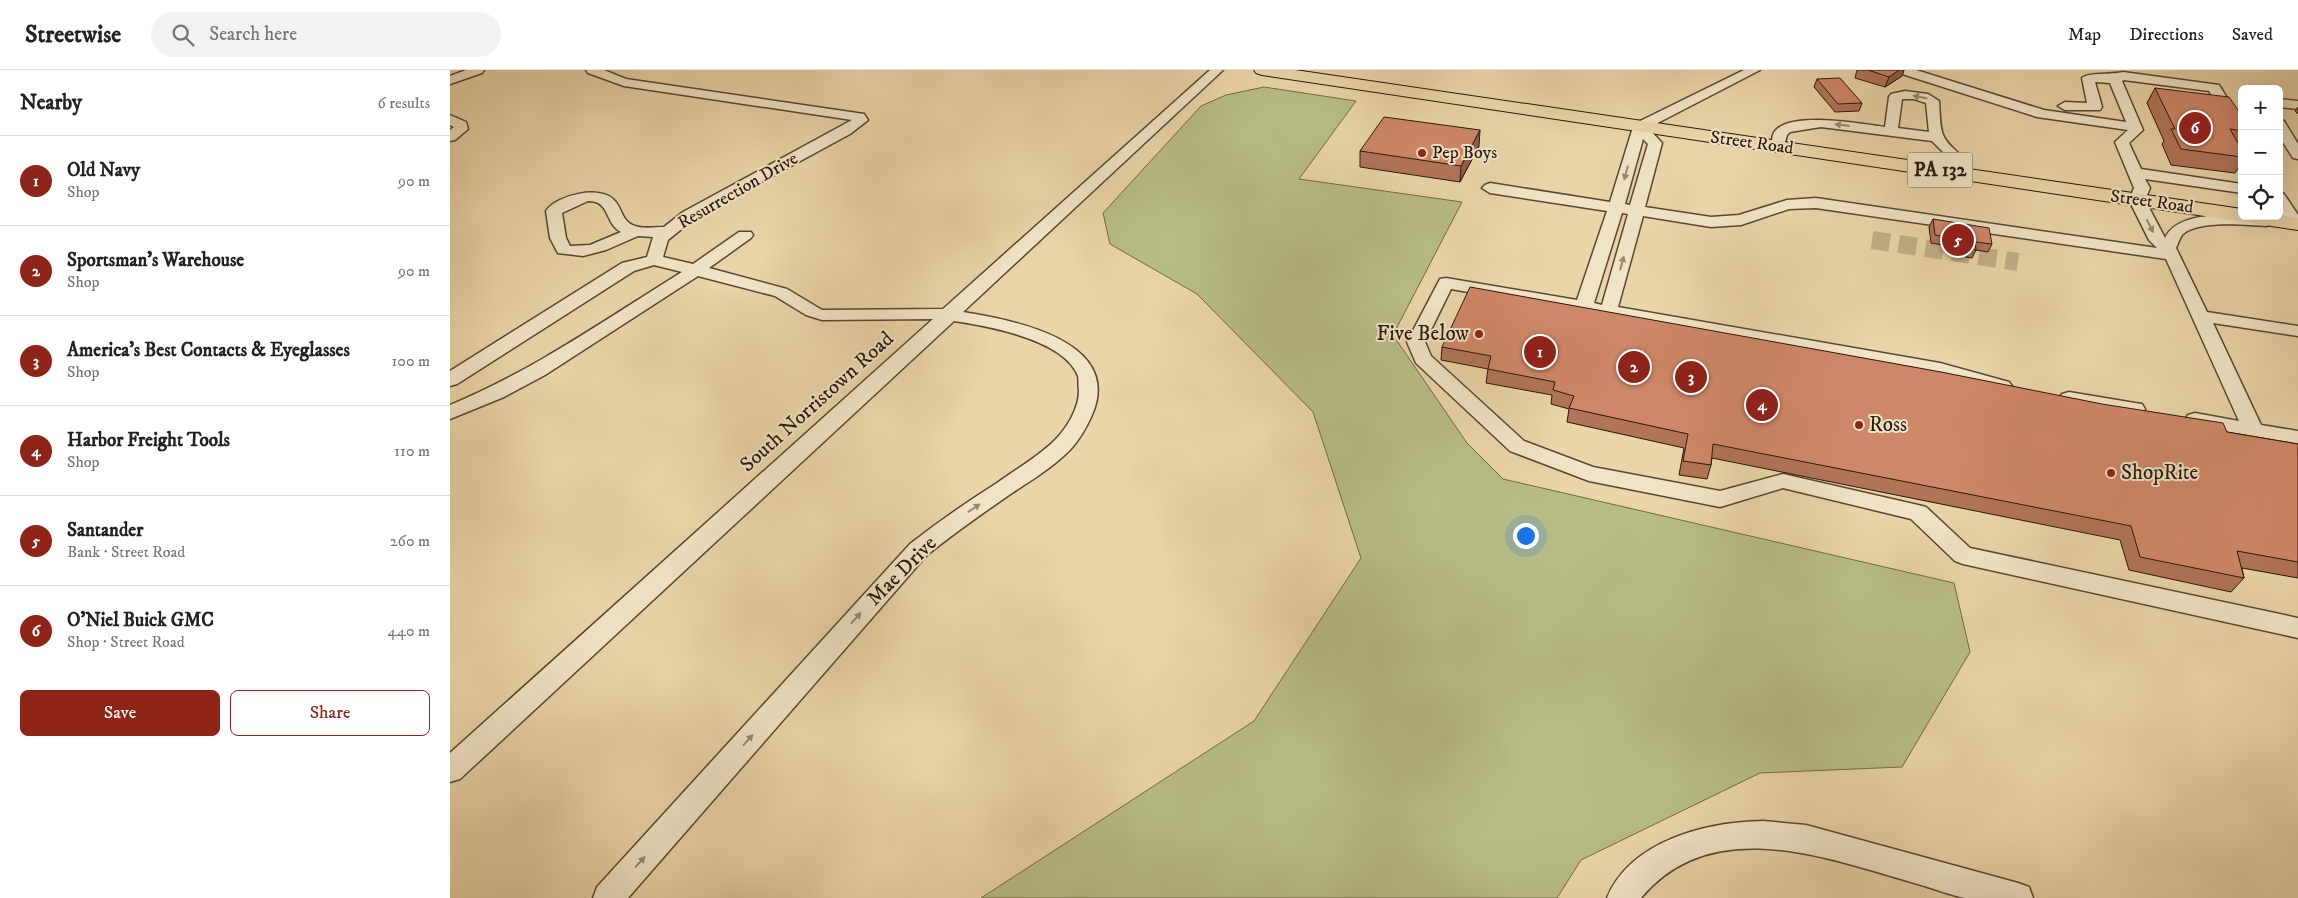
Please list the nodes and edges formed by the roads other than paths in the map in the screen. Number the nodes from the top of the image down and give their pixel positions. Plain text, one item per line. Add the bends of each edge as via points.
1 (478, 70) edge
2 (592, 70) edge
3 (1217, 70) edge
4 (1262, 70) edge
5 (1754, 70) edge
6 (1903, 70) edge
7 (450, 80) edge
8 (2118, 84) junction
9 (2139, 92) dead end
10 (2204, 100) edge
11 (2223, 102) junction
12 (2283, 103) edge
13 (2298, 105) edge
14 (2023, 109) junction
15 (450, 119) edge
16 (1639, 126) junction
17 (2135, 127) junction
18 (2240, 130) edge
19 (2283, 130) edge
20 (1891, 131) junction
21 (450, 137) edge
22 (1936, 137) junction
23 (1778, 146) junction
24 (2298, 155) edge
25 (1958, 173) junction
26 (2136, 173) junction
27 (1490, 188) dead end
28 (2238, 188) edge
29 (2283, 195) edge
30 (2298, 197) edge
31 (2137, 200) junction
32 (2283, 202) edge
33 (1616, 207) junction
34 (1637, 211) junction
35 (2238, 214) edge
36 (2274, 220) edge
37 (2294, 223) edge
38 (635, 231) junction
39 (668, 232) junction
40 (745, 235) dead end
41 (2170, 251) junction
42 (654, 260) junction
43 (696, 270) junction
44 (1584, 306) junction
45 (1610, 310) junction
46 (949, 315) junction
47 (2200, 316) junction
48 (2298, 331) edge
49 (450, 380) edge
50 (2016, 388) edge
51 (2050, 394) edge
52 (2152, 412) edge
53 (450, 413) edge
54 (2179, 417) edge
55 (2254, 430) junction
56 (2298, 438) edge
57 (2298, 628) edge
58 (450, 770) edge
59 (608, 898) edge
60 (1622, 898) edge
61 (2018, 898) edge

1 - 7 street
2 - 39 street, Resurrection Drive via 624,82 859,117 861,120 690,215
3 - 46 street, South Norristown Road
4 - 16 main road, Street Road / PA 132
5 - 16 street
6 - 14 street
8 - 9 street
8 - 11 street via 2123,76 2204,85 2214,88
8 - 14 street via 2088,78 2095,106
8 - 17 street
10 - 11 street
11 - 18 street
12 - 13 street
14 - 17 street
15 - 21 street via 462,129
16 - 23 main road, Street Road / PA 132
16 -> 33 street
16 - 34 street via 1655,143
17 - 26 street via 2136,130 2122,142
19 - 24 street
20 - 22 street
22 -> 20 street via 1932,101 1904,94 1896,97
20 -> 23 street via 1832,123 1807,124 1786,129 1780,134
22 - 25 street via 1952,153
23 - 25 main road, Street Road / PA 132
25 - 31 main road, Street Road / PA 132
26 - 28 street
26 - 31 street via 2142,188
27 - 33 street
29 - 30 street
31 - 35 main road, Street Road / PA 132
31 -> 41 street via 2158,240
32 - 37 street
33 - 34 street
33 - 44 street
34 - 41 street via 1724,221 1751,218 1787,205 1816,203
45 -> 34 street
36 - 37 main road
37 - 41 street via 2198,223 2178,230
38 - 38 street via 622,226 608,202 600,198 568,201 554,211 558,238 564,250 594,249
38 - 39 street
39 - 42 street, Resurrection Drive via 660,238
40 - 43 street
41 - 47 street
42 - 43 street
42 - 49 street via 628,268
43 - 46 street via 785,294 819,314
43 - 53 street via 538,371
44 - 45 street
44 - 57 street via 1446,284 1416,342 1423,358 1517,446 1589,474 1720,499 1783,481 1918,513 1963,555
45 - 50 street via 1940,369
46 - 58 street, South Norristown Road
59 -> 46 street, Mae Drive via 918,550 1047,459 1076,428 1086,409 1089,391 1080,363 1068,350 1038,335
47 - 48 street
47 - 55 street
51 - 52 street
54 - 55 street
55 - 56 street
60 - 61 street via 1643,874 1686,847 1710,839 1749,833 1806,839

